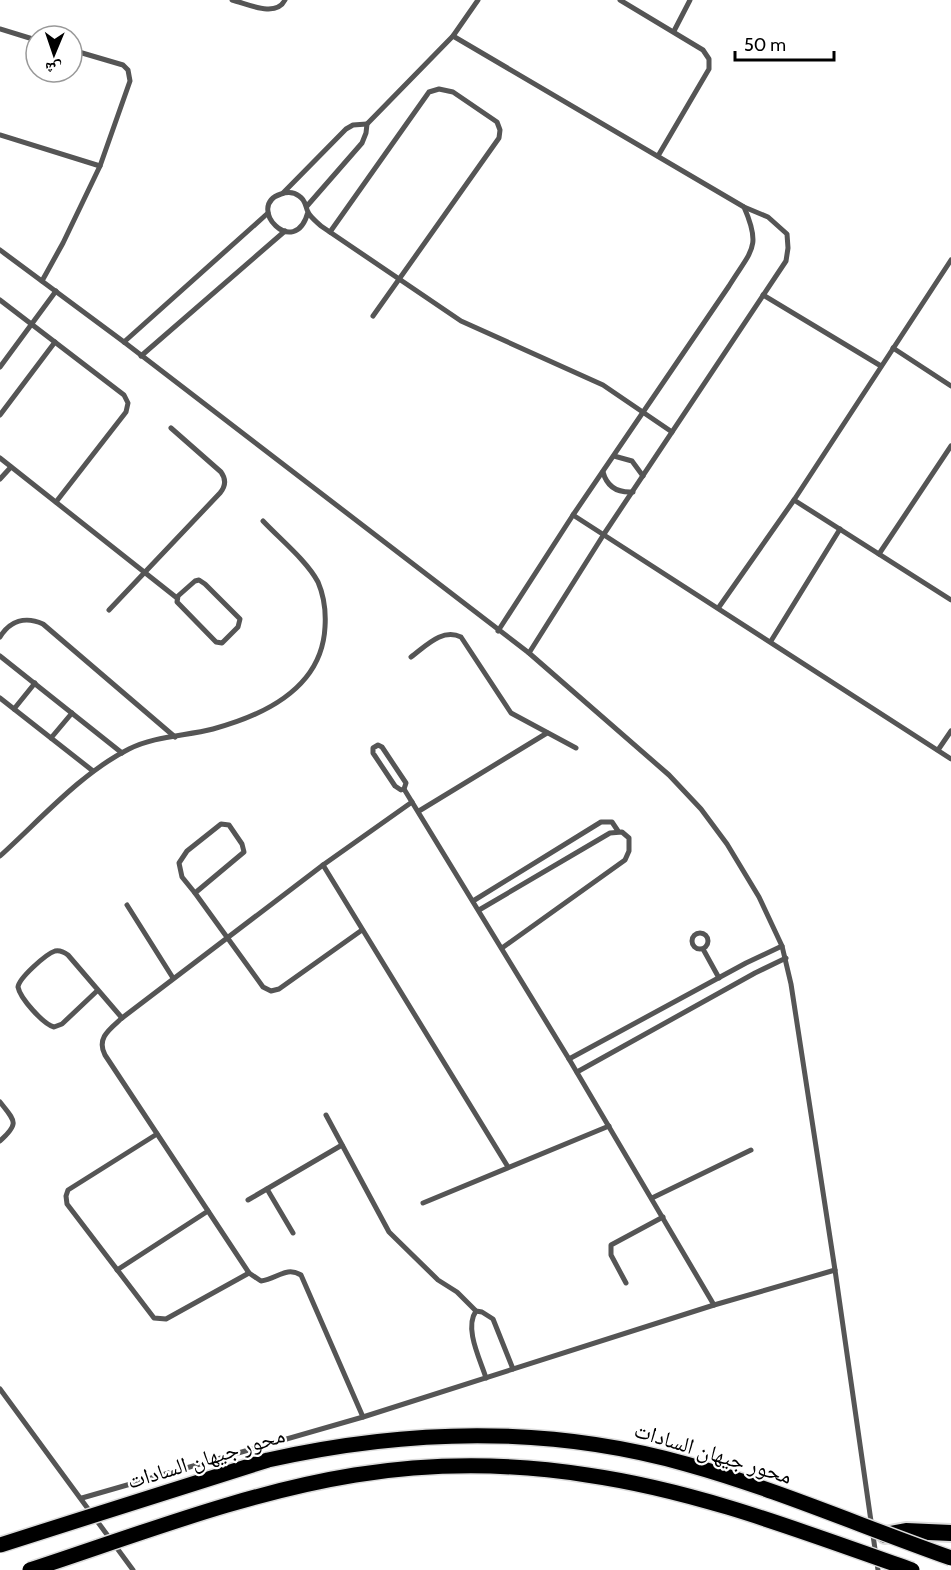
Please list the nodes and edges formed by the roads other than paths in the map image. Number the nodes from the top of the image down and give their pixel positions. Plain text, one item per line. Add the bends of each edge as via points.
1 (232, 0) edge
2 (285, 0) edge
3 (478, 0) edge
4 (620, 0) edge
5 (690, 0) edge
6 (630, 3) edge
7 (0, 29) edge
8 (674, 31) junction
9 (24, 36) edge
10 (453, 36) junction
11 (84, 53) edge
12 (367, 124) junction
13 (0, 135) edge
14 (658, 156) junction
15 (100, 166) junction
16 (282, 193) junction
17 (744, 207) junction
18 (307, 209) junction
19 (268, 213) junction
20 (285, 231) junction
21 (330, 232) junction
22 (0, 250) edge
23 (951, 260) edge
24 (42, 280) junction
25 (400, 281) junction
26 (56, 291) junction
27 (763, 295) junction
28 (0, 300) edge
29 (373, 316) dead end
30 (32, 324) junction
31 (55, 342) junction
32 (124, 342) junction
33 (893, 348) junction
34 (141, 356) junction
35 (881, 366) junction
36 (0, 367) edge
37 (951, 386) edge
38 (644, 412) junction
39 (0, 415) edge
40 (171, 428) dead end
41 (672, 432) junction
42 (951, 446) edge
43 (614, 456) junction
44 (0, 458) edge
45 (11, 467) junction
46 (603, 472) junction
47 (643, 476) junction
48 (0, 479) edge
49 (633, 492) junction
50 (794, 500) junction
51 (56, 502) junction
52 (573, 515) junction
53 (263, 521) dead end
54 (840, 529) junction
55 (604, 534) junction
56 (879, 554) junction
57 (146, 573) junction
58 (177, 597) junction
59 (951, 600) edge
60 (719, 607) junction
61 (109, 610) dead end
62 (498, 631) junction
63 (0, 638) edge
64 (771, 641) junction
65 (529, 653) junction
66 (0, 656) edge
67 (411, 657) dead end
68 (35, 683) junction
69 (0, 698) edge
70 (14, 710) junction
71 (72, 713) junction
72 (951, 731) edge
73 (547, 733) junction
74 (175, 736) junction
75 (51, 738) junction
76 (576, 748) dead end
77 (938, 750) junction
78 (122, 753) junction
79 (951, 759) edge
80 (93, 771) junction
81 (404, 789) junction
82 (412, 802) junction
83 (419, 811) junction
84 (618, 831) junction
85 (556, 850) junction
86 (0, 856) edge
87 (563, 861) junction
88 (323, 865) junction
89 (515, 875) junction
90 (521, 885) junction
91 (195, 893) junction
92 (473, 901) junction
93 (127, 905) dead end
94 (479, 910) junction
95 (362, 930) junction
96 (226, 937) junction
97 (782, 946) junction
98 (502, 948) junction
99 (703, 949) dead end
100 (786, 958) junction
101 (173, 978) junction
102 (719, 978) junction
103 (98, 990) junction
104 (122, 1018) junction
105 (569, 1059) junction
106 (577, 1072) junction
107 (0, 1102) edge
108 (326, 1115) dead end
109 (609, 1125) junction
110 (157, 1134) junction
111 (0, 1141) edge
112 (342, 1145) junction
113 (751, 1150) dead end
114 (508, 1167) junction
115 (267, 1189) junction
116 (652, 1198) junction
117 (248, 1200) dead end
118 (423, 1203) dead end
119 (208, 1211) junction
120 (663, 1217) junction
121 (293, 1233) dead end
122 (117, 1270) junction
123 (835, 1270) junction
124 (249, 1273) junction
125 (626, 1283) dead end
126 (714, 1305) junction
127 (476, 1311) junction
128 (513, 1369) junction
129 (486, 1378) junction
130 (0, 1389) edge
131 (363, 1417) junction
132 (82, 1498) junction
133 (951, 1533) edge
134 (885, 1535) junction
135 (0, 1545) edge
136 (951, 1558) edge
137 (882, 1567) edge
138 (30, 1570) edge
139 (133, 1570) edge
140 (912, 1570) edge

1 - 2 lane via 267,9 276,9
3 - 10 lane
4 - 6 lane
5 - 8 lane
6 - 8 lane
7 - 9 lane
8 - 14 lane via 703,50 709,59 709,69
10 - 12 lane
10 - 14 lane
11 - 15 lane via 118,63 130,75
12 - 16 lane via 346,129
12 - 18 lane via 362,144
13 - 15 lane
14 - 17 lane
15 - 24 lane
16 - 18 lane via 297,195
16 - 19 lane via 272,200
17 - 27 lane via 768,217 787,234 786,261
17 - 38 lane via 752,227 753,249
18 - 20 lane via 306,221 300,228
18 - 21 lane
19 - 20 lane via 273,225
19 - 32 lane
20 - 34 lane
21 - 25 lane
21 - 25 lane via 429,92 448,90 493,118 499,126 499,138
22 - 24 lane
23 - 33 lane
24 - 26 lane
25 - 29 lane
25 - 38 lane via 461,321 603,385
26 - 30 lane
26 - 32 lane
27 - 35 lane
27 - 41 lane
28 - 30 lane
30 - 31 lane
30 - 36 lane
31 - 39 lane
31 - 51 lane via 124,395 128,403 126,412
32 - 34 lane
33 - 35 lane
33 - 37 lane
34 - 62 lane
35 - 50 lane
38 - 41 lane
38 - 43 lane
40 - 57 lane via 221,472 224,487
41 - 47 lane
42 - 56 lane
43 - 46 lane
43 - 47 lane via 632,461
44 - 45 lane
45 - 48 lane
45 - 51 lane
46 - 49 lane via 614,489
46 - 52 lane
47 - 49 lane
49 - 55 lane
50 - 54 lane
50 - 60 lane
51 - 57 lane
52 - 55 lane
52 - 62 lane
53 - 74 lane via 310,570 322,594 325,633 318,658 306,680 279,703 213,729
54 - 56 lane
54 - 64 lane
55 - 60 lane
55 - 65 lane
56 - 59 lane
57 - 58 lane
57 - 61 lane
58 - 58 lane via 195,581 202,581 238,616 240,624 224,641 216,642 178,604
60 - 64 lane
62 - 65 lane
63 - 74 lane via 16,622 30,620 43,624
64 - 77 lane
65 - 97 lane via 669,775 701,809 759,897
66 - 68 lane
67 - 73 lane via 443,635 461,637 511,713
68 - 70 lane
68 - 71 lane
69 - 70 lane
70 - 75 lane
71 - 75 lane
71 - 78 lane
72 - 77 lane
73 - 76 lane
73 - 83 lane
74 - 78 lane
75 - 80 lane
77 - 79 lane
78 - 80 lane
80 - 86 lane
81 - 81 lane via 406,783 382,747 375,746 373,753 395,786
81 - 82 lane
82 - 83 lane
82 - 88 lane
83 - 92 lane
84 - 85 lane via 605,820
84 - 87 lane
84 - 98 lane via 626,834 630,842 625,860
85 - 87 lane
85 - 89 lane
87 - 90 lane
88 - 95 lane
88 - 96 lane
89 - 90 lane
89 - 92 lane
90 - 94 lane
91 - 91 lane via 179,870 179,862 217,826 225,824 244,852
91 - 96 lane
92 - 94 lane
93 - 101 lane
94 - 98 lane
95 - 96 lane via 271,991
95 - 114 lane
96 - 101 lane
97 - 100 lane
97 - 102 lane
98 - 105 lane
99 - 102 lane
100 - 106 lane
100 - 123 lane
101 - 104 lane
102 - 105 lane
103 - 103 lane via 68,955 57,951 21,977 18,987 46,1024 54,1027
103 - 104 lane
104 - 110 lane via 104,1034 102,1050
105 - 106 lane
106 - 109 lane
107 - 111 lane via 14,1124
108 - 112 lane
109 - 114 lane
109 - 116 lane
110 - 119 lane
110 - 122 lane via 67,1193 67,1204
112 - 115 lane
112 - 127 lane via 389,1232
113 - 116 lane
114 - 118 lane
115 - 117 lane
115 - 121 lane
116 - 120 lane
119 - 122 lane
119 - 124 lane
120 - 125 lane via 611,1245 611,1255
120 - 126 lane
122 - 124 lane via 154,1318 160,1320
123 - 126 lane
123 - 137 lane
124 - 131 lane via 261,1281 287,1271 301,1275
126 - 128 lane
127 - 128 lane via 493,1319
127 - 129 lane via 471,1332
128 - 129 lane
129 - 131 lane
130 - 132 lane
131 - 132 lane
132 - 139 lane
133 - 134 highway via 906,1531
134 - 135 main road, محور جيهان السادات, bridge via 730,1478 651,1455 546,1438 463,1435 357,1442 278,1457
134 - 136 main road, محور جيهان السادات, bridge
137 - 138 main road, bridge via 723,1505 670,1491 545,1469 471,1466 355,1475 280,1492 196,1515
137 - 140 main road, bridge

